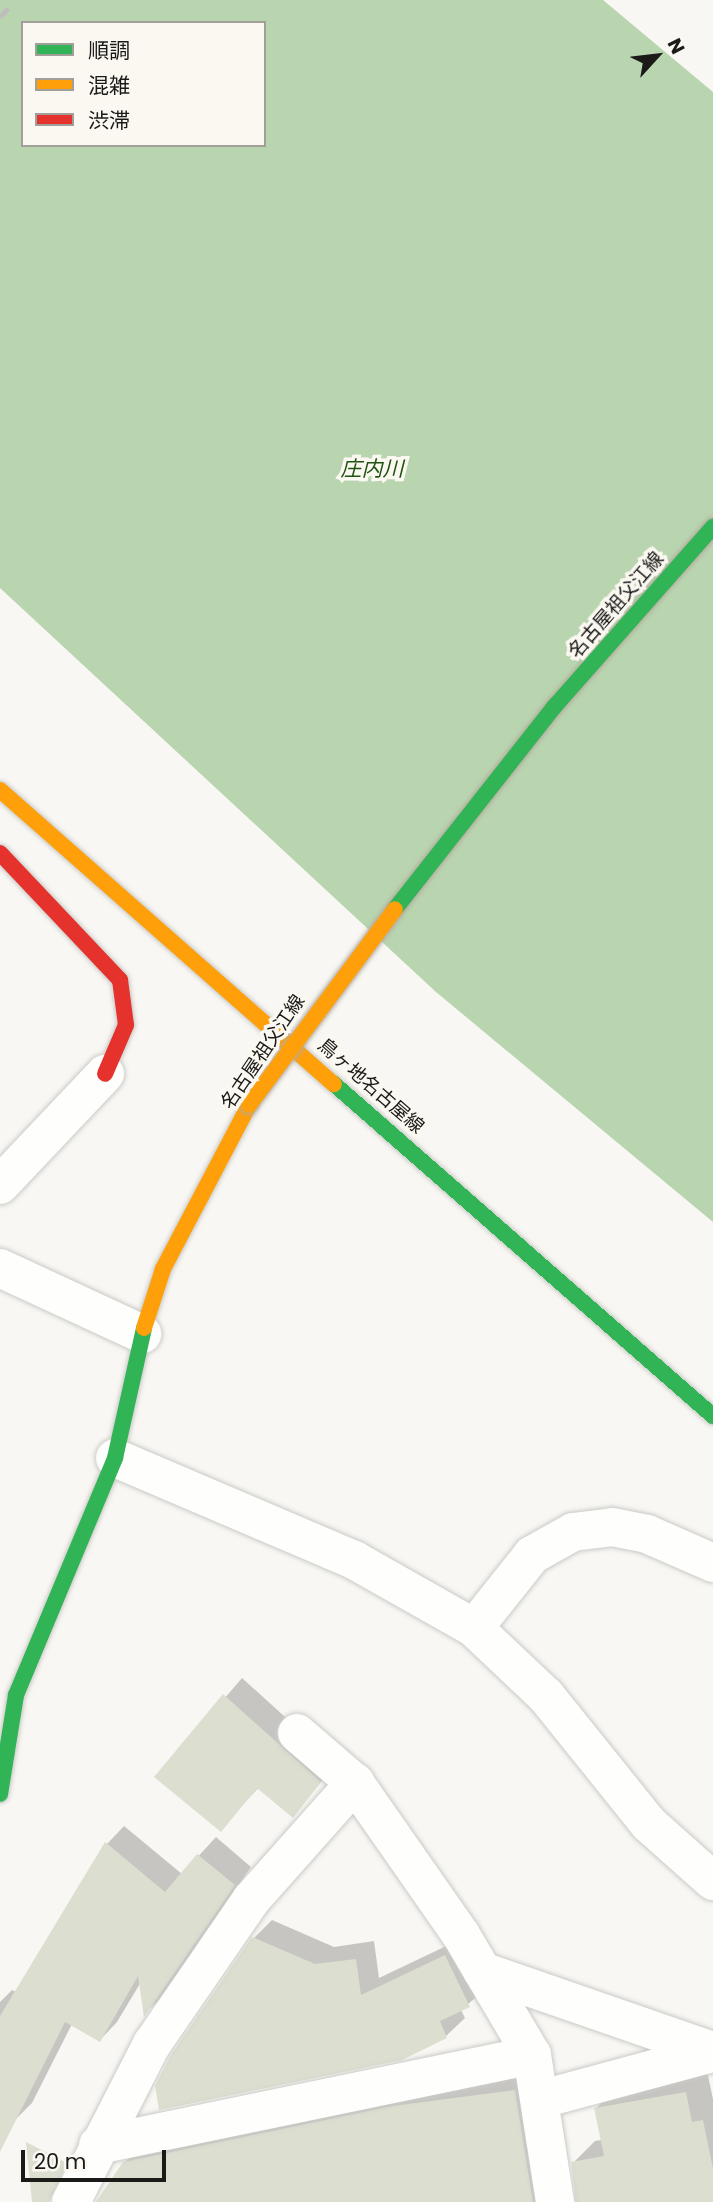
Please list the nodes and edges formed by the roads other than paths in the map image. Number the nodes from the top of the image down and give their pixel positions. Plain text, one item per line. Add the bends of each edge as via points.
1 (713, 527) edge
2 (0, 790) edge
3 (0, 853) edge
4 (105, 1074) joint
5 (0, 1185) edge
6 (0, 1268) edge
7 (142, 1334) junction
8 (713, 1416) edge
9 (114, 1458) junction
10 (713, 1563) edge
11 (474, 1628) junction
12 (16, 1695) junction
13 (0, 1715) edge
14 (297, 1733) dead end
15 (355, 1783) junction
16 (0, 1794) edge
17 (713, 1881) edge
18 (482, 1971) junction
19 (713, 2052) edge
20 (532, 2055) junction
21 (542, 2099) junction
22 (98, 2144) junction
23 (71, 2202) edge
24 (555, 2202) edge

1 - 7 main road, 名古屋祖父江線, bridge via 555,706 346,970 249,1105 163,1269
2 - 8 main road, 鳥ヶ地名古屋線
3 - 4 main road via 120,980 126,1025
4 - 5 street
6 - 7 street
7 - 9 main road, 名古屋祖父江線 via 135,1383
9 - 11 street via 354,1560
9 - 12 main road, 名古屋祖父江線
10 - 11 street via 647,1534 612,1527 573,1532 532,1555
11 - 17 street via 562,1714 649,1824
12 - 13 main road, 名古屋祖父江線
12 - 16 main road, 名古屋祖父江線
14 - 15 street
15 - 18 street
15 - 22 street via 251,1900 152,2044
18 - 19 street
18 - 20 street
19 - 21 street
20 - 21 street
20 - 22 street
21 - 24 street
22 - 23 street

